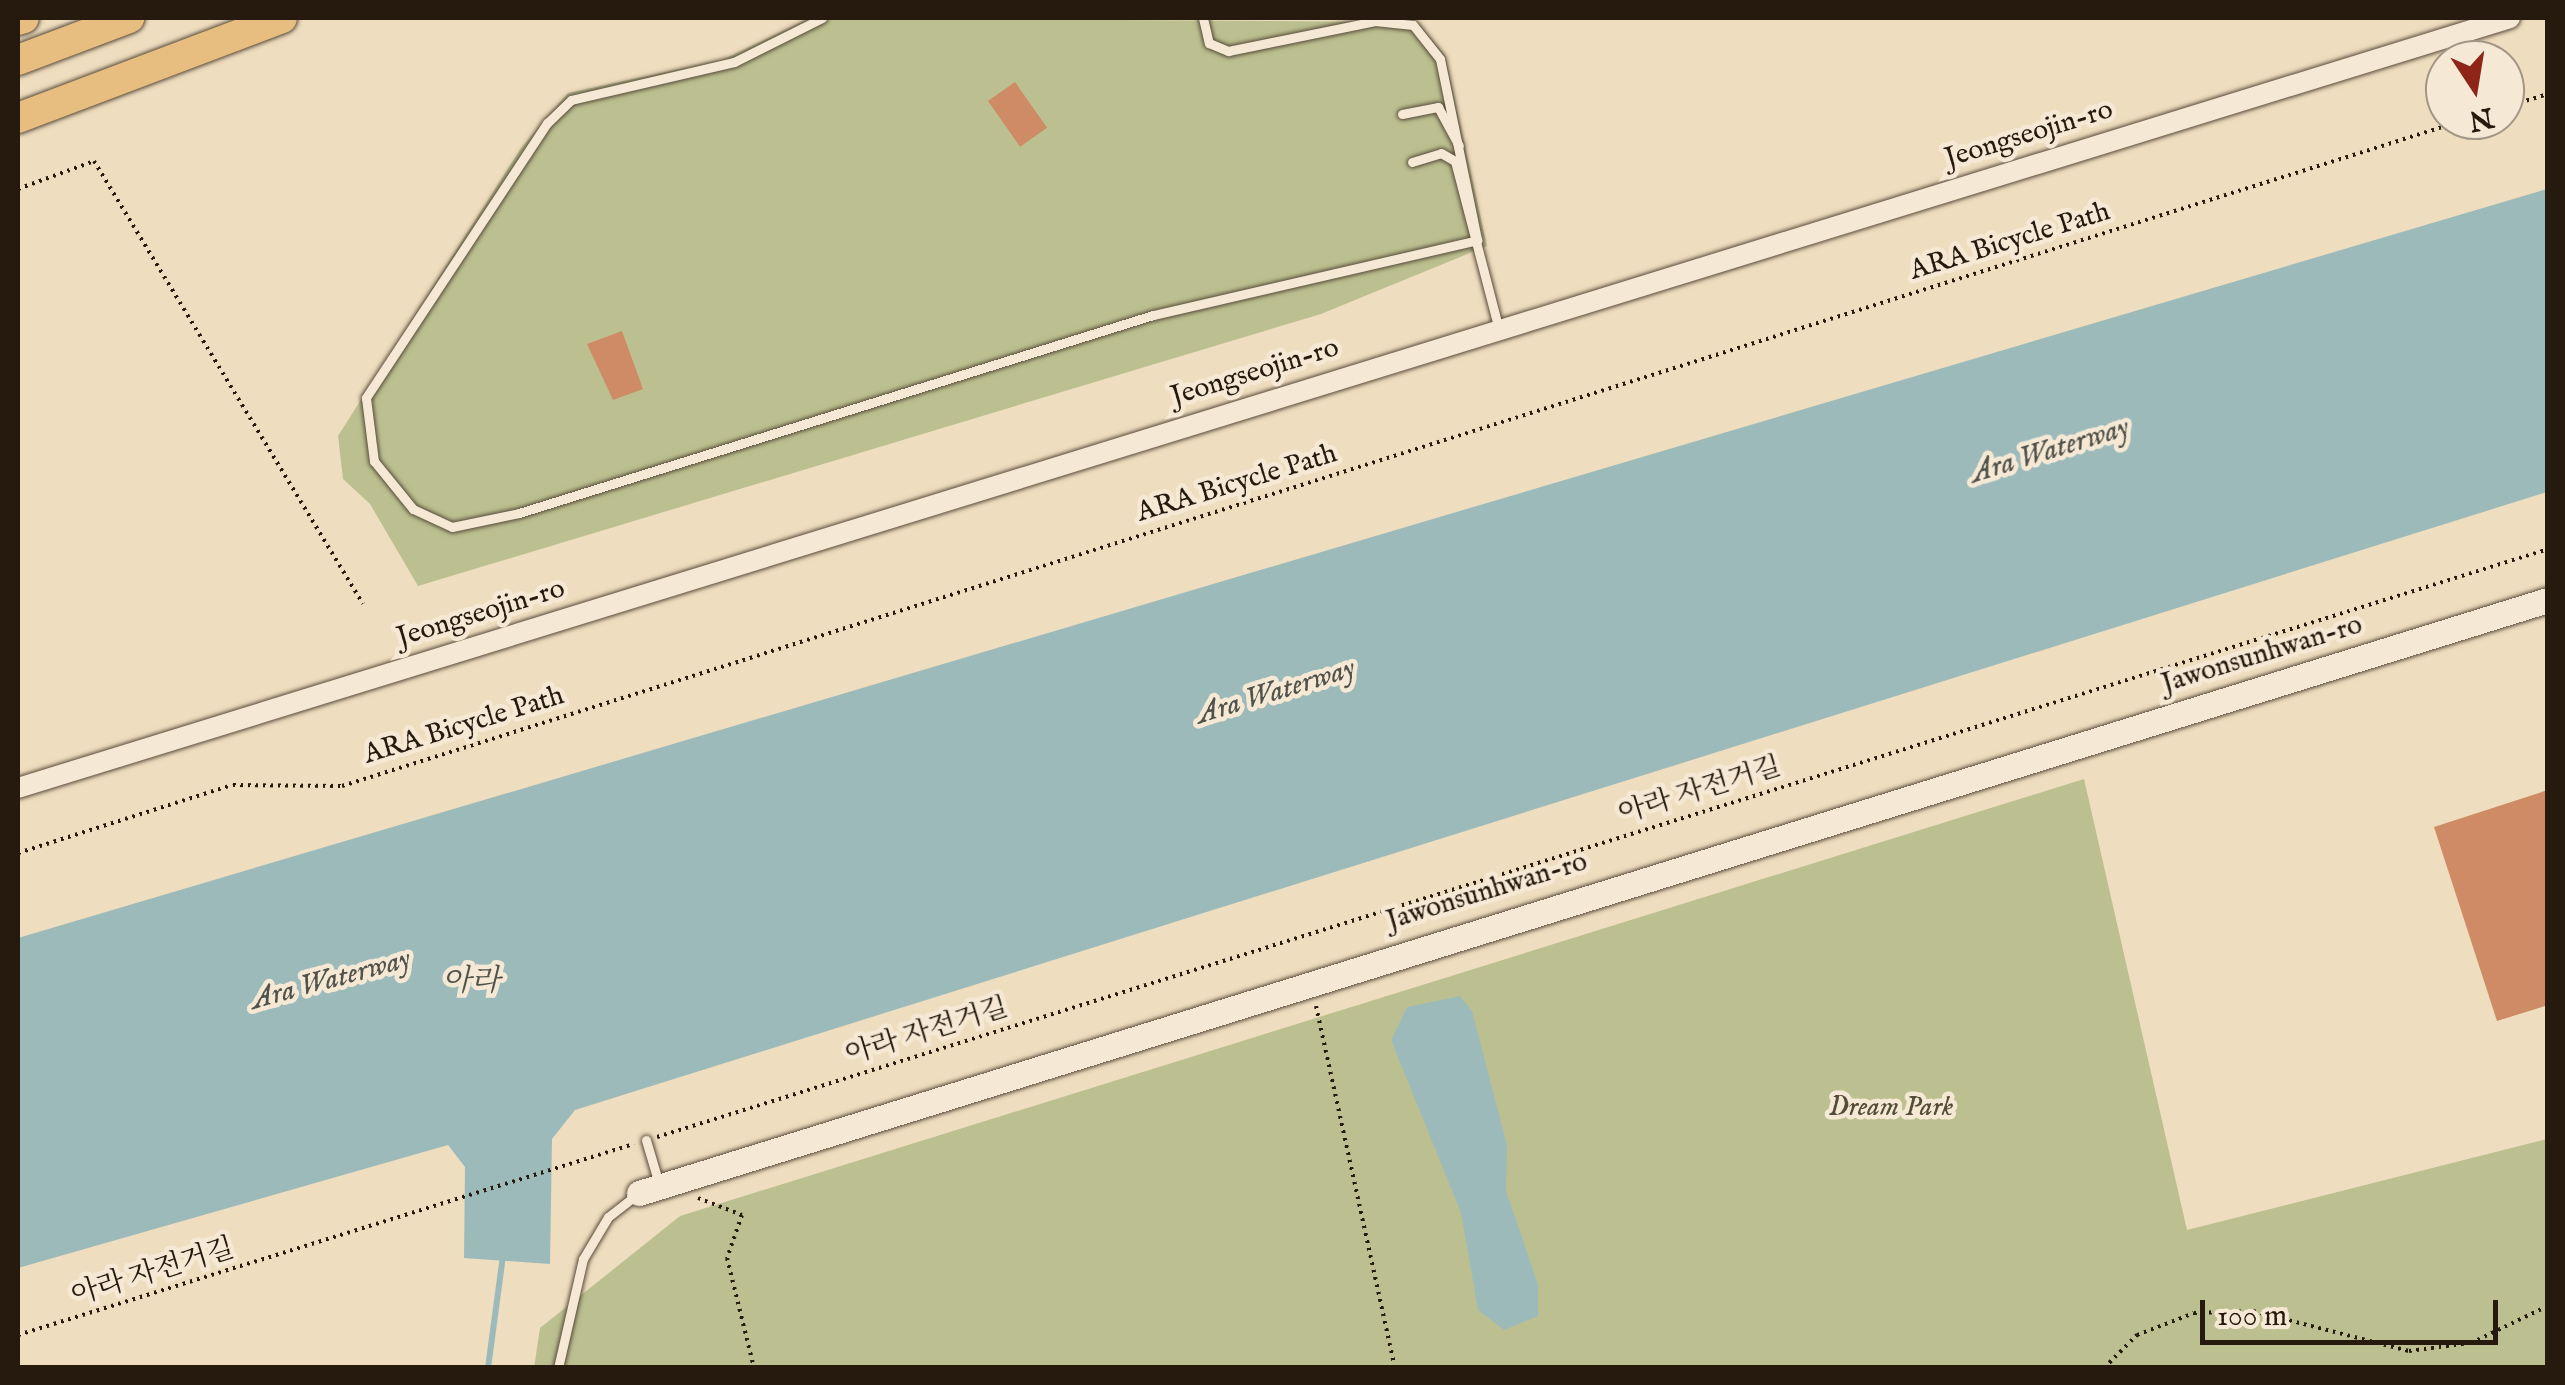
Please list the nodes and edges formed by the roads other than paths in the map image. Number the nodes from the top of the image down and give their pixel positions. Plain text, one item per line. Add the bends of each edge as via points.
1 (129, 18) edge
2 (282, 18) edge
3 (822, 18) edge
4 (1203, 18) edge
5 (2510, 18) edge
6 (18, 60) edge
7 (1402, 114) dead end
8 (18, 118) edge
9 (1458, 141) junction
10 (1441, 153) junction
11 (1412, 162) dead end
12 (1477, 240) junction
13 (1498, 326) junction
14 (2548, 600) edge
15 (18, 788) edge
16 (646, 1140) road end
17 (649, 1188) junction
18 (558, 1368) edge

1 - 6 highway
2 - 8 highway
3 - 12 lane via 734,62 598,90 547,123 366,398 374,461 413,509 452,527 502,518 1120,325
4 - 9 lane via 1209,42 1228,52 1376,21 1414,26 1440,59
5 - 13 street, Jeongseojin-ro
7 - 9 lane via 1438,106
9 - 10 lane
9 - 12 lane
10 - 11 lane
10 - 12 lane via 1455,161
12 - 13 lane
13 - 15 street, Jeongseojin-ro
14 - 17 main road, Jawonsunhwan-ro via 1310,978
16 - 17 lane
17 - 18 lane, Jawonsunhwan-ro via 608,1216 583,1259

